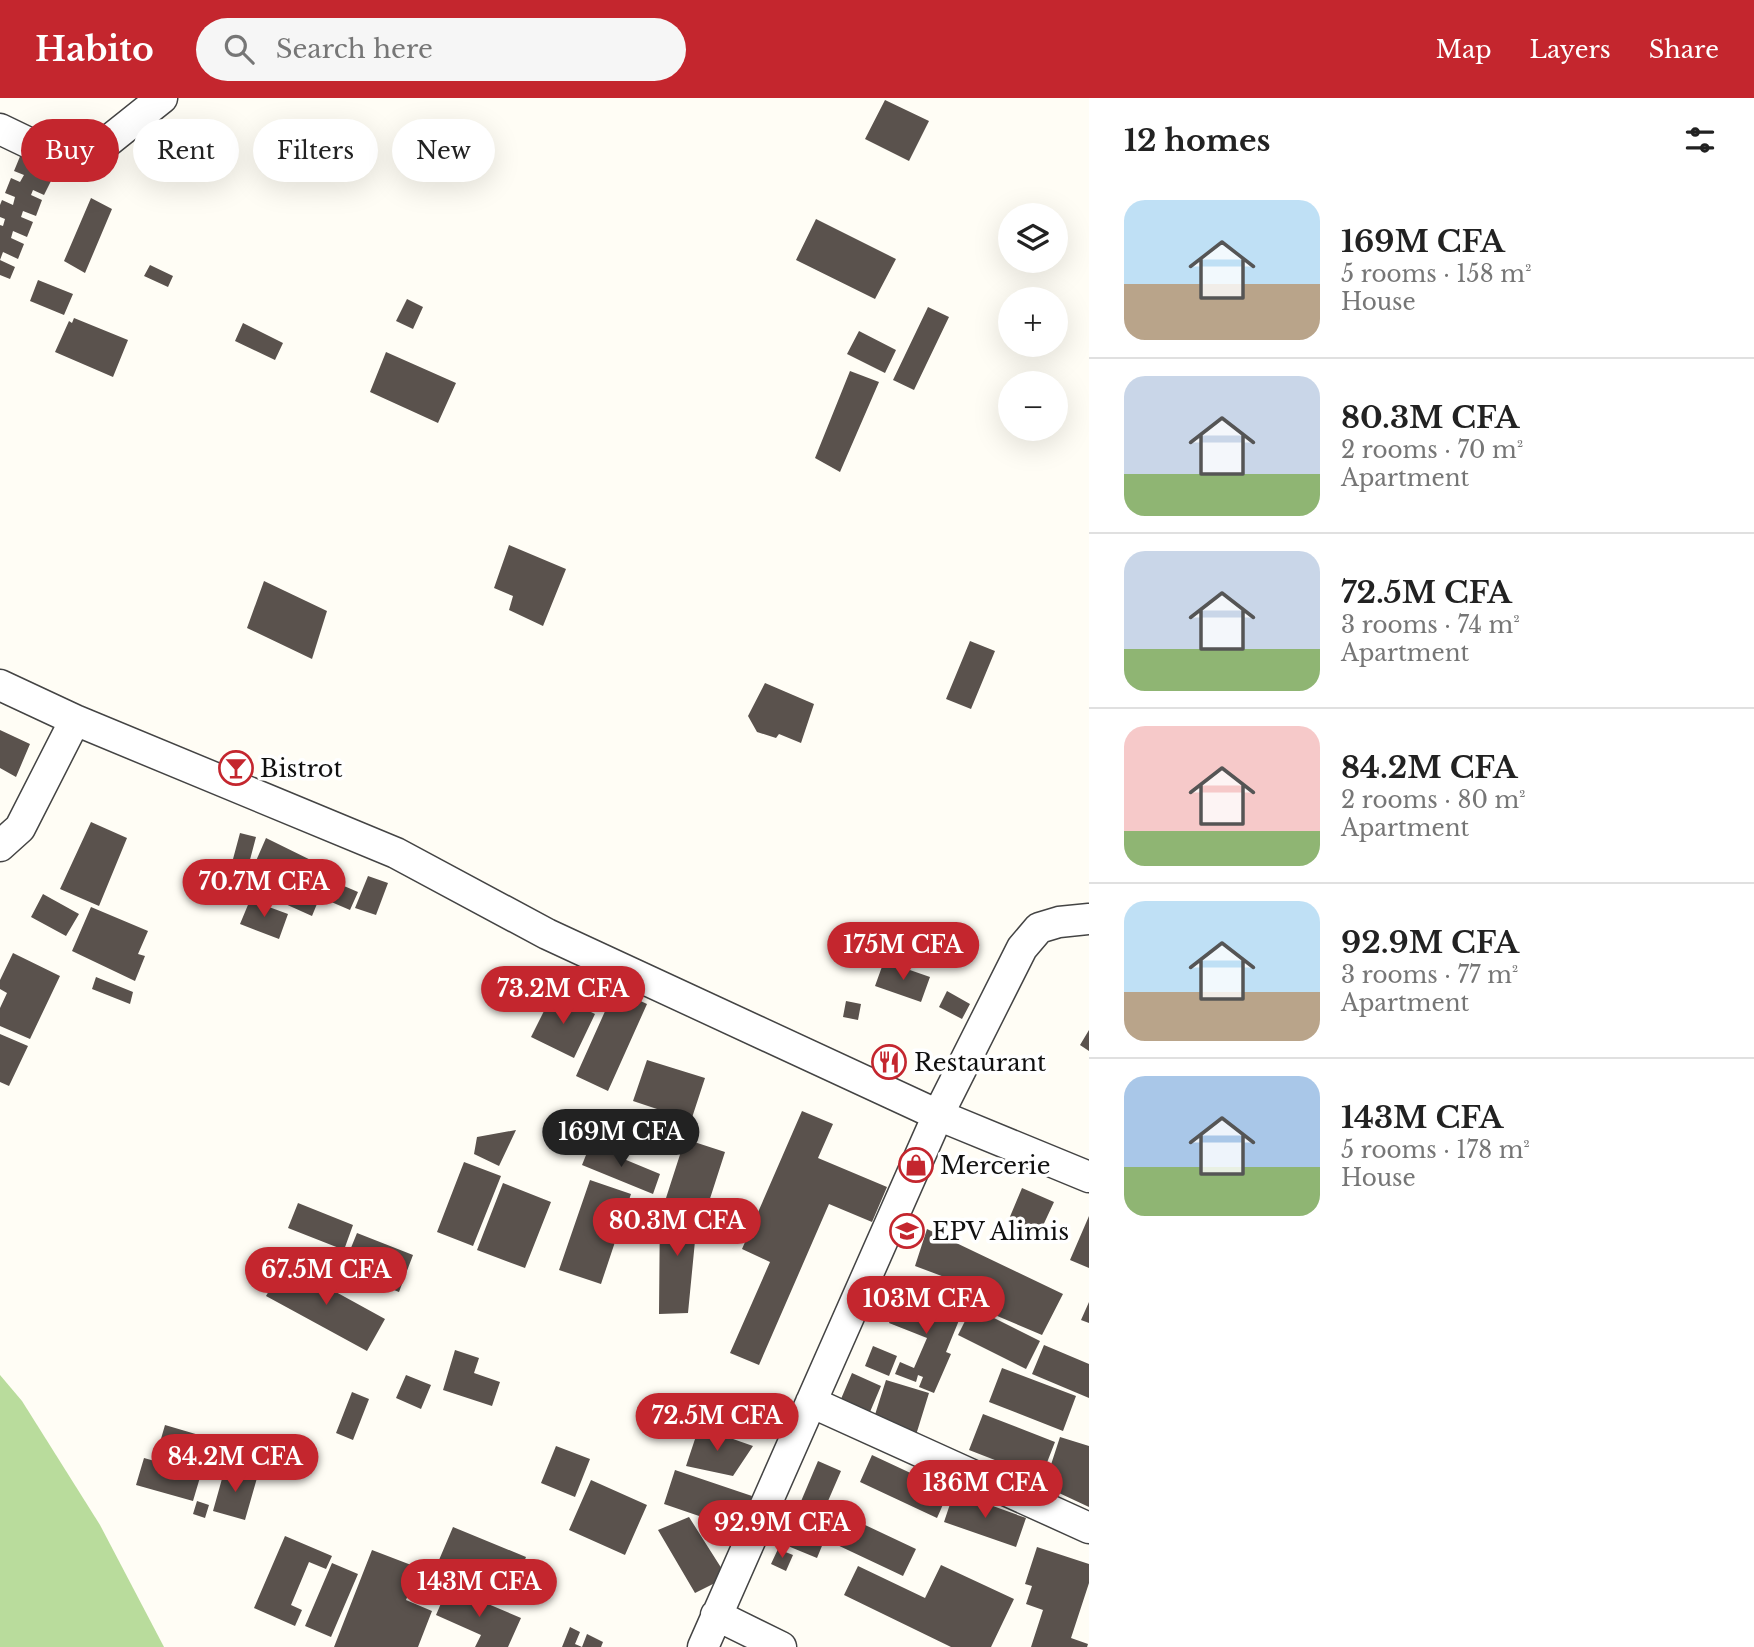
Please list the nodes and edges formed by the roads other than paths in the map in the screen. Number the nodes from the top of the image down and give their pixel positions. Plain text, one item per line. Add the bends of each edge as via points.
1 (162, 98) edge
2 (0, 129) edge
3 (0, 685) edge
4 (75, 720) junction
5 (0, 846) edge
6 (1089, 919) edge
7 (938, 1115) junction
8 (1089, 1177) edge
9 (811, 1402) junction
10 (1089, 1528) edge
11 (716, 1615) junction
12 (703, 1647) edge
13 (781, 1647) edge

1 - 2 street via 92,153 77,159 54,155
3 - 4 street
4 - 5 street via 20,828
4 - 7 street via 396,853 547,934
6 - 7 street via 1039,928 1022,948
7 - 8 street
7 - 9 street
9 - 10 street
9 - 11 street
11 - 12 street
11 - 13 street

